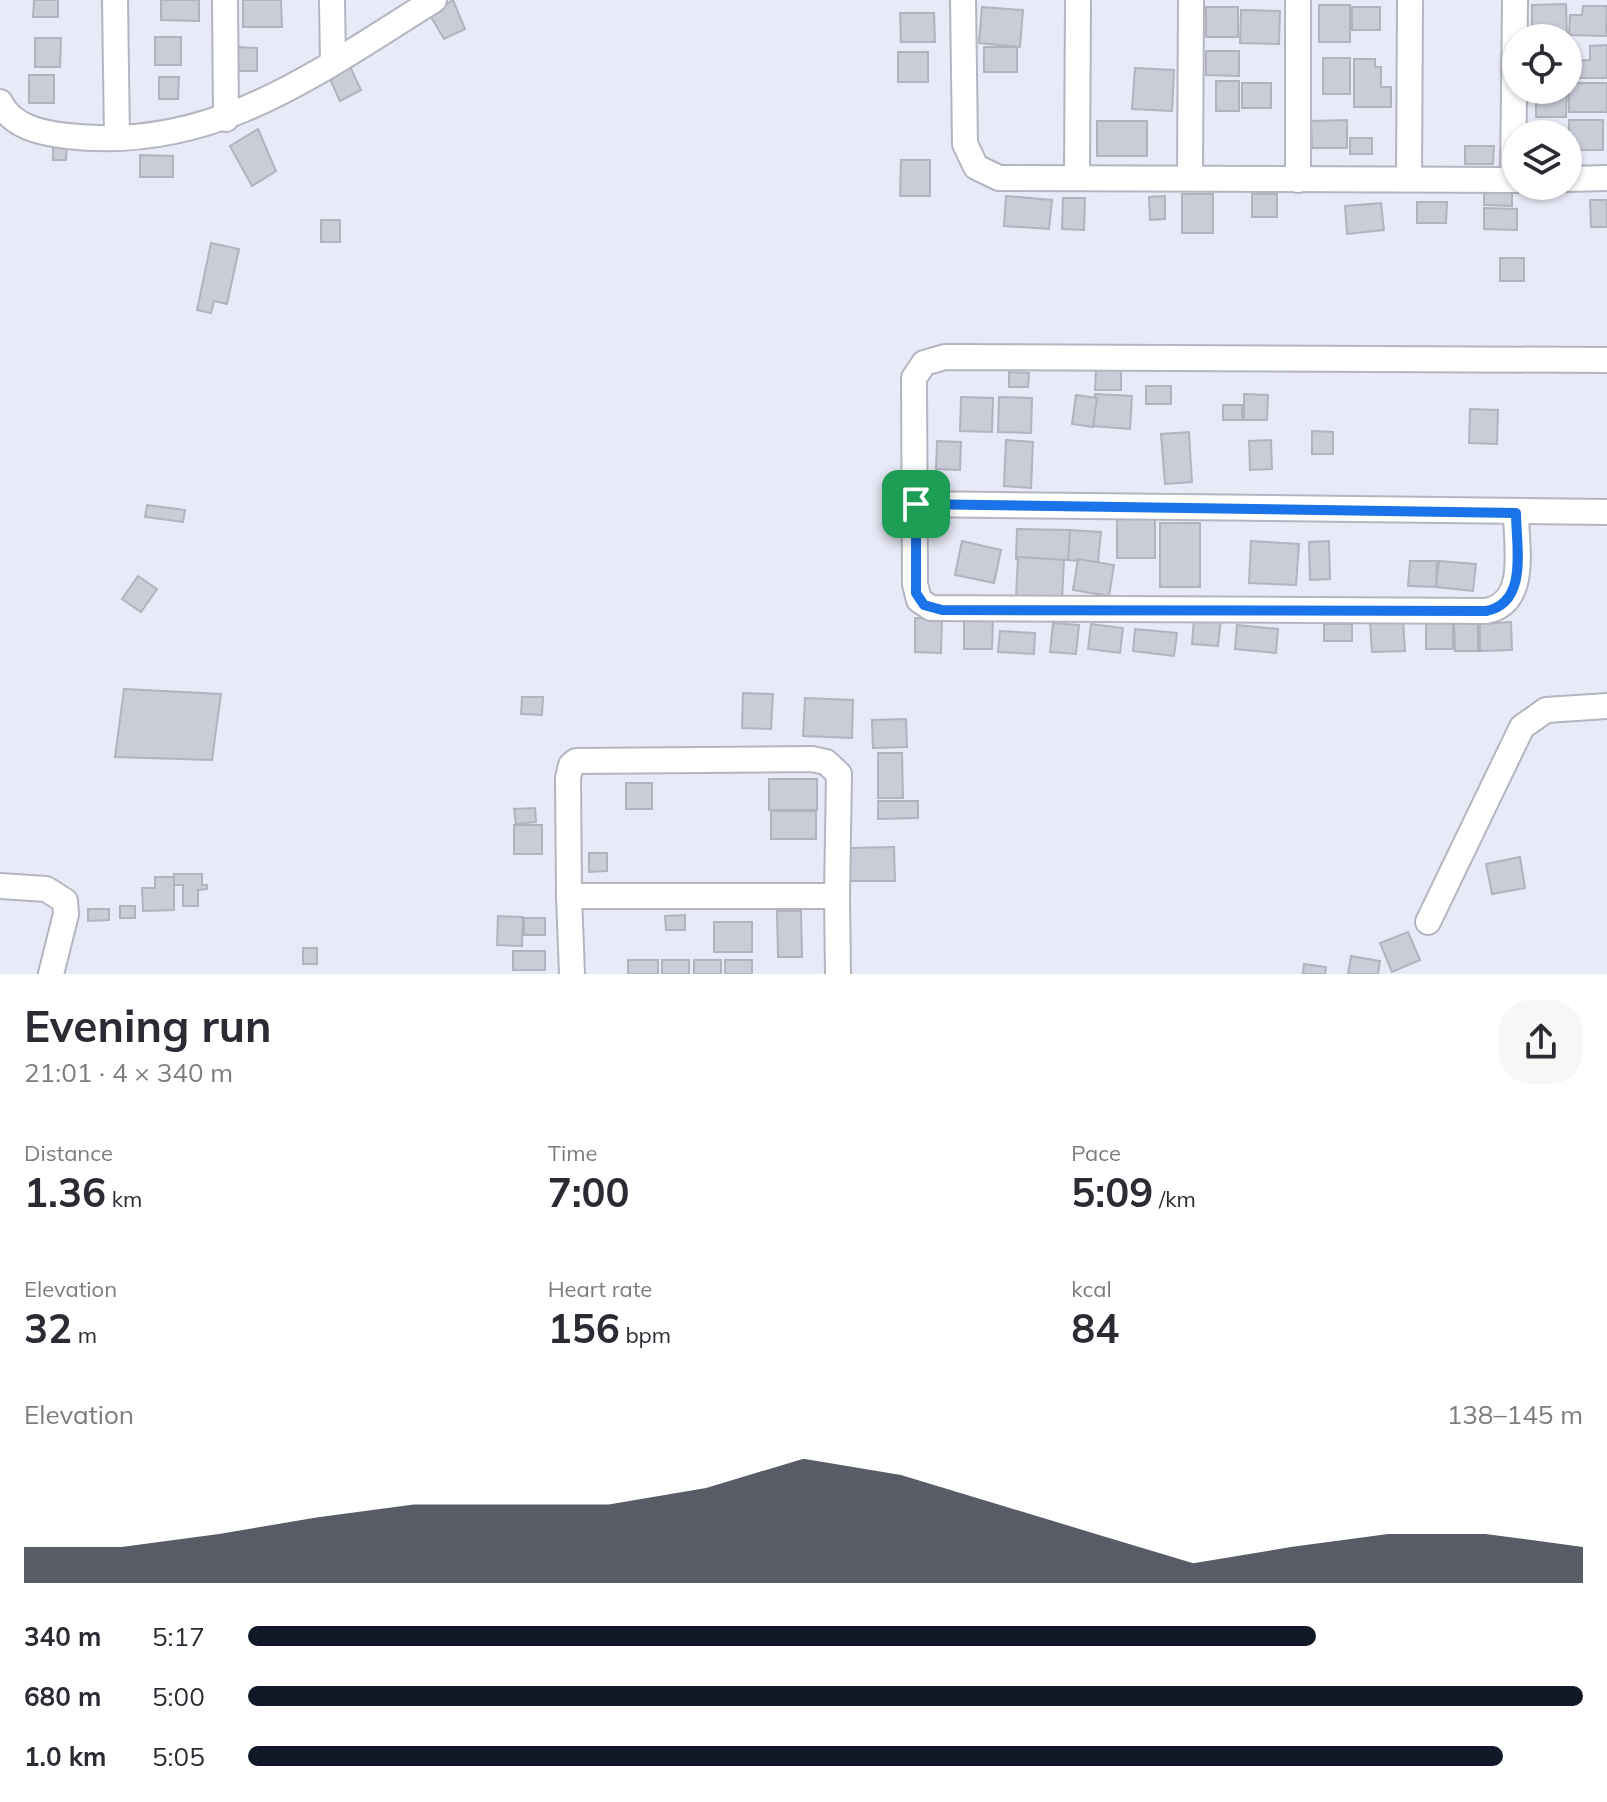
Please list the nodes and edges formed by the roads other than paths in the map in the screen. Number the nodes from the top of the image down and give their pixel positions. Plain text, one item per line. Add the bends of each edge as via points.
1 (115, 0) edge
2 (225, 0) edge
3 (332, 0) edge
4 (434, 0) edge
5 (963, 0) edge
6 (1078, 0) edge
7 (1191, 0) edge
8 (1298, 0) edge
9 (1410, 0) edge
10 (1515, 0) edge
11 (333, 62) junction
12 (0, 102) edge
13 (226, 119) junction
14 (1514, 120) edge
15 (117, 138) junction
16 (1077, 177) junction
17 (1190, 178) junction
18 (1607, 178) edge
19 (1409, 179) junction
20 (1582, 179) edge
21 (1298, 180) junction
22 (1502, 180) edge
23 (1607, 360) edge
24 (916, 504) junction
25 (1607, 512) edge
26 (1516, 513) junction
27 (1607, 706) edge
28 (0, 886) edge
29 (569, 896) junction
30 (837, 896) junction
31 (1428, 922) dead end
32 (51, 974) edge
33 (572, 974) edge
34 (838, 974) edge

1 - 15 street
2 - 13 street
3 - 11 street
4 - 11 street
5 - 16 street via 963,115 969,157 976,167 999,178
6 - 16 street
7 - 17 street
8 - 21 street
9 - 19 street
10 - 14 street
11 - 13 street
12 - 15 street via 5,112 35,130
13 - 15 street via 154,136
16 - 17 street
17 - 21 street
18 - 20 street
19 - 21 street
19 - 22 street
23 - 24 street via 932,358 914,378
24 - 26 street
24 - 26 street via 916,593 924,605 942,610 1486,611 1504,605 1515,589
25 - 26 street
27 - 31 street via 1546,710 1522,727
28 - 32 street via 46,889 65,901
29 - 30 street
29 - 30 street via 568,778 571,765 587,759 826,762 839,774
29 - 33 street
30 - 34 street

